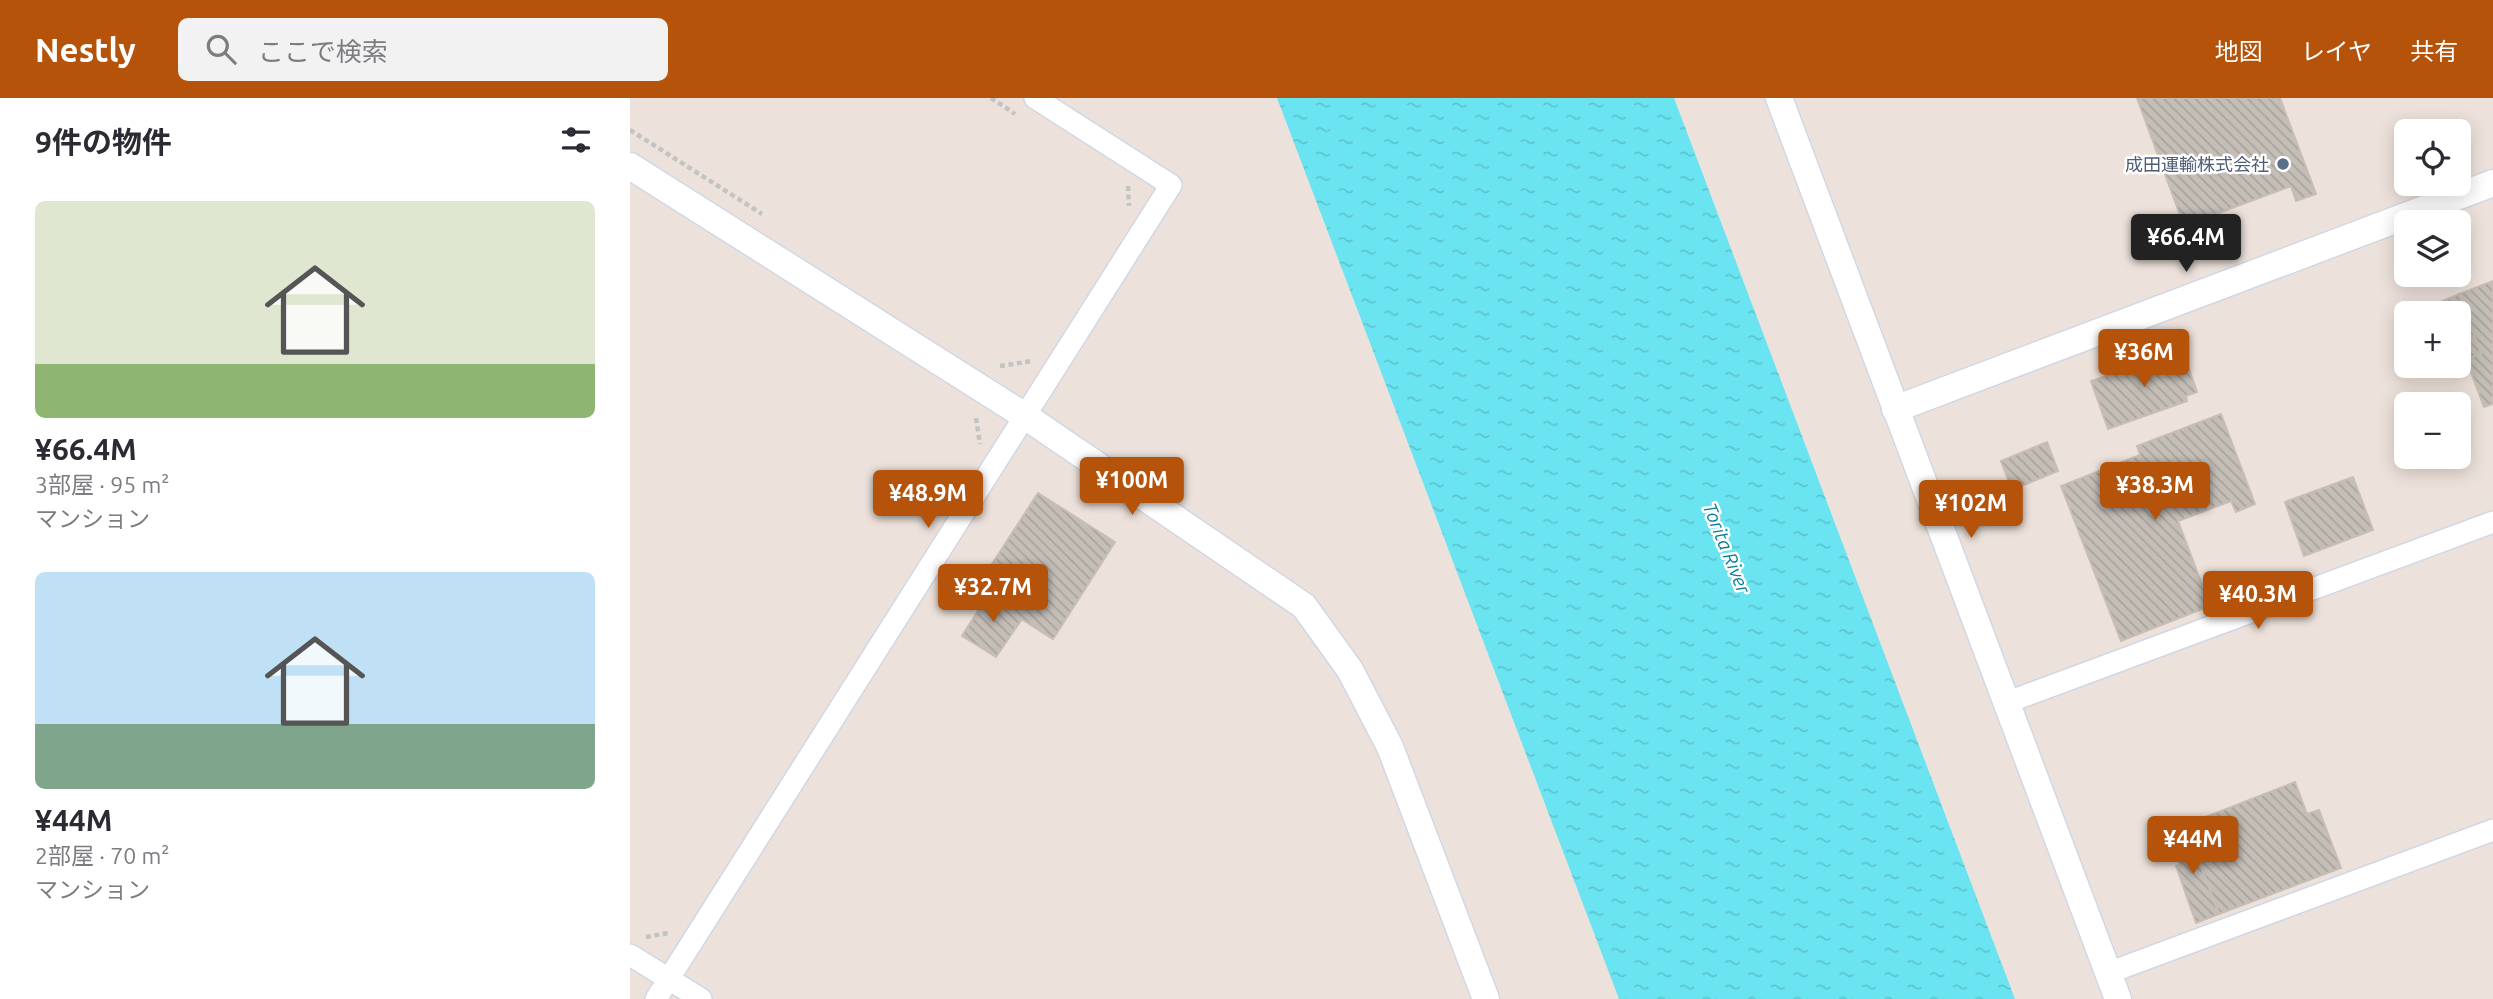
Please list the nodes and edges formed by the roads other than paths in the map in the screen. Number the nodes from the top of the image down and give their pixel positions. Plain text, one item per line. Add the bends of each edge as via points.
1 (1035, 98) edge
2 (1779, 98) edge
3 (630, 166) edge
4 (2493, 183) edge
5 (1895, 409) junction
6 (1025, 416) junction
7 (2493, 522) edge
8 (2008, 702) junction
9 (2493, 830) edge
10 (630, 955) edge
11 (2108, 973) junction
12 (669, 979) junction
13 (656, 999) edge
14 (701, 999) edge
15 (1486, 999) edge
16 (2118, 999) edge

1 - 6 street via 1171,185
2 - 5 street
3 - 6 street
4 - 5 street
5 - 8 street
6 - 12 street
6 - 15 street via 1304,606 1350,670 1390,747
7 - 8 street
8 - 11 street
9 - 11 street
10 - 12 street
11 - 16 street
12 - 13 street
12 - 14 street

